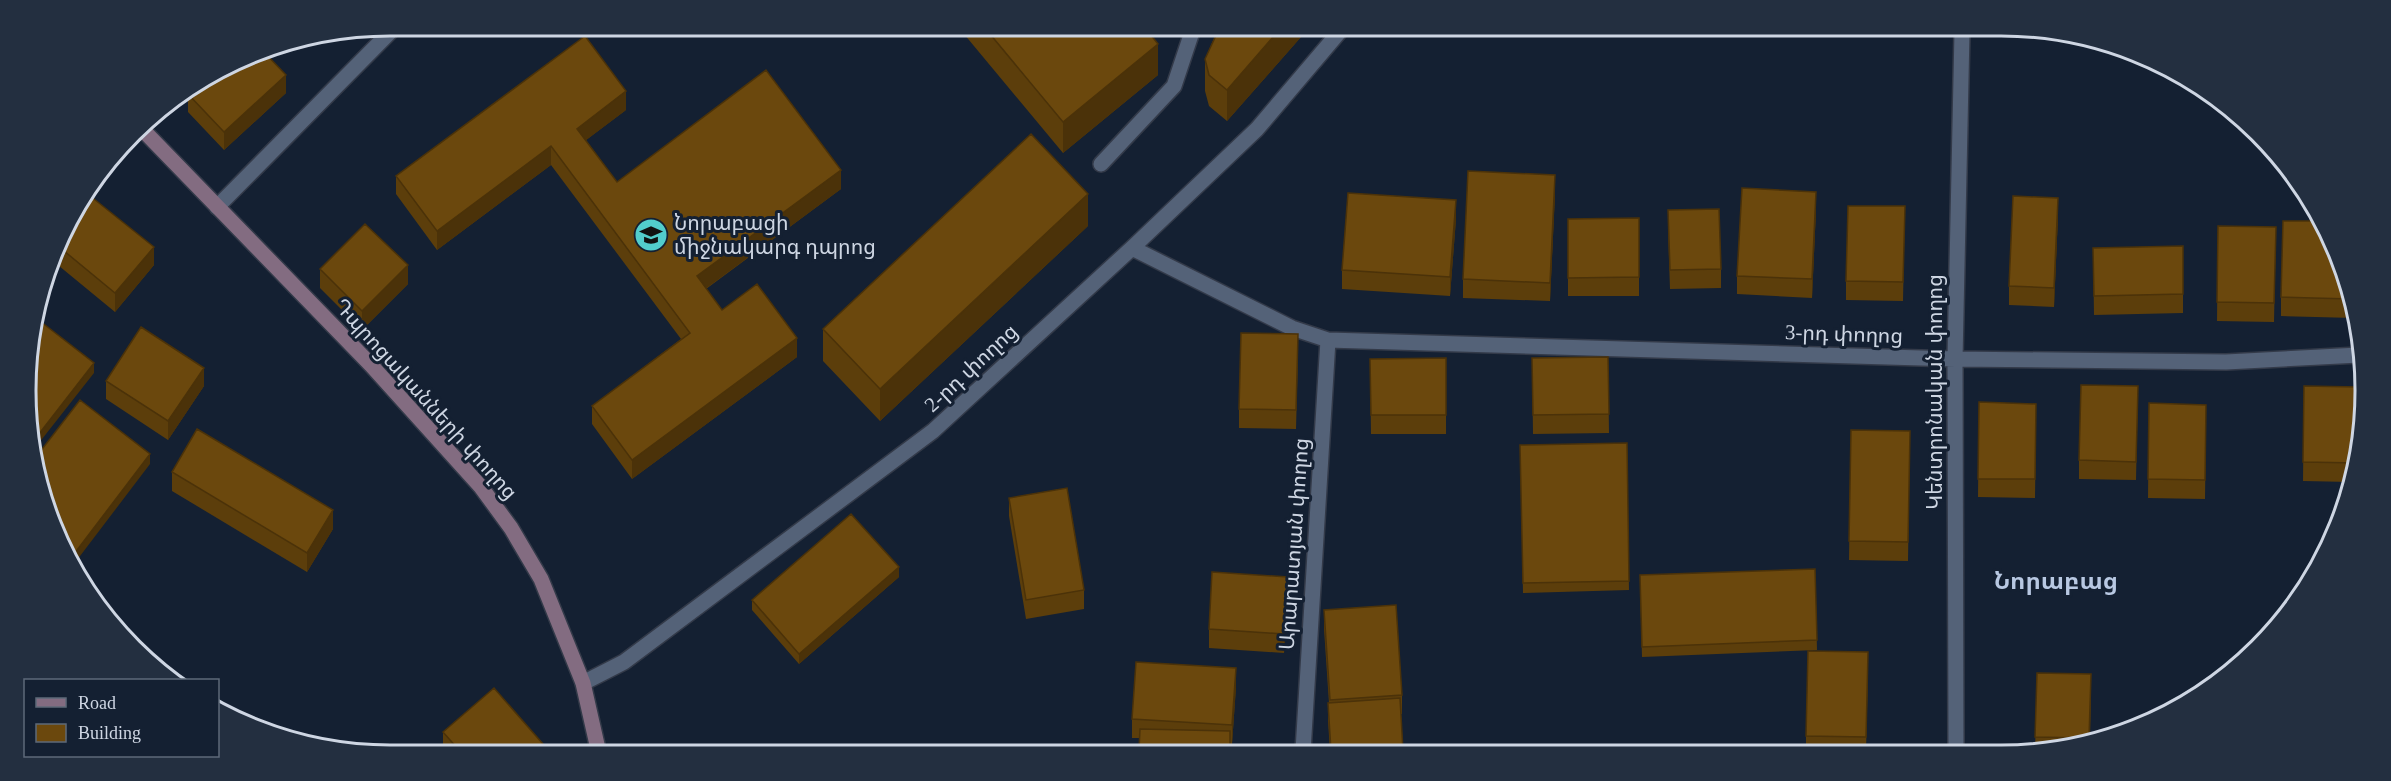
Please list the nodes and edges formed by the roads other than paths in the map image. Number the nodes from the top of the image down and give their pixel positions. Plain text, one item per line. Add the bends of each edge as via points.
1 (386, 36) edge
2 (1191, 36) edge
3 (1336, 36) edge
4 (1962, 36) edge
5 (147, 134) edge
6 (1101, 164) dead end
7 (217, 207) junction
8 (1132, 248) junction
9 (1328, 340) junction
10 (2353, 355) edge
11 (1954, 359) junction
12 (583, 683) junction
13 (597, 745) edge
14 (1303, 745) edge
15 (1956, 745) edge

1 - 7 street
2 - 6 street via 1174,86
3 - 8 street, 2-րդ փողոց via 1257,129
4 - 11 street, Կենտրոնական փողոց
5 - 7 main road, Դպրոցականների փողոց
7 - 12 main road, Դպրոցականների փողոց via 371,364 481,487 541,579
8 - 9 street, 3-րդ փողոց via 1292,328
8 - 12 street, 2-րդ փողոց via 933,431 624,662
9 - 11 street, 3-րդ փողոց
9 - 14 street, Արարատյան փողոց
10 - 11 street, 3-րդ փողոց via 2226,362
11 - 15 street, Կենտրոնական փողոց
12 - 13 main road, Դպրոցականների փողոց

